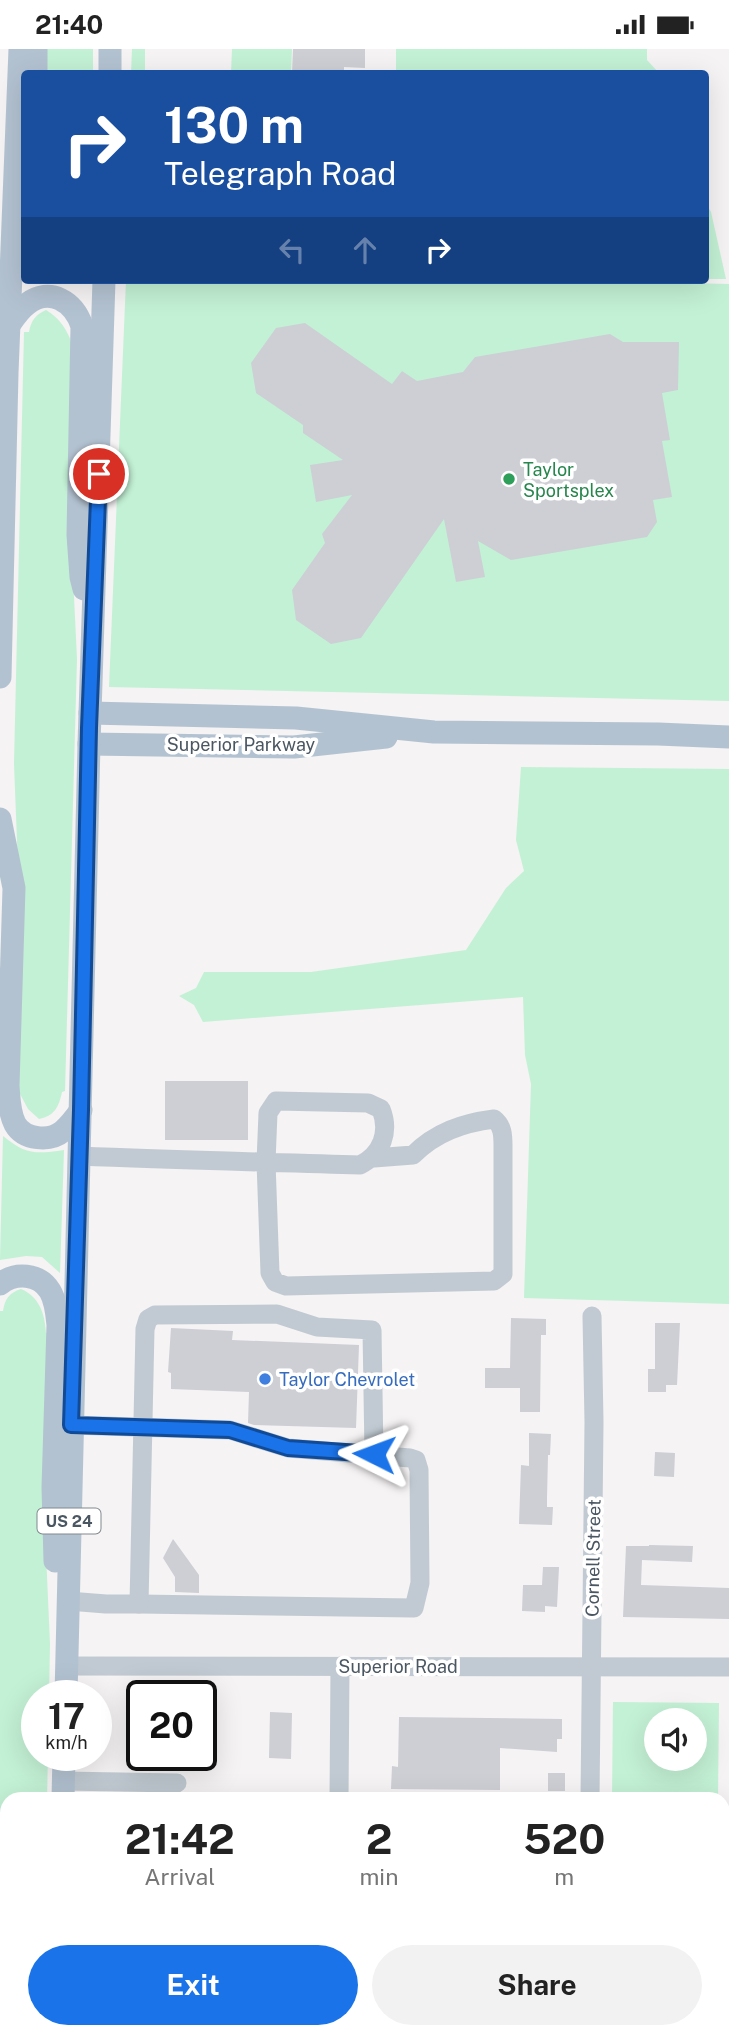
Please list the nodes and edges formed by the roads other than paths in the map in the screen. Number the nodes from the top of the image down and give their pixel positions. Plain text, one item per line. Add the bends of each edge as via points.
1 (20, 49) edge
2 (36, 49) edge
3 (110, 49) edge
4 (36, 70) edge
5 (110, 70) edge
6 (8, 150) edge
7 (104, 284) edge
8 (9, 325) junction
9 (93, 621) junction
10 (0, 677) edge
11 (90, 713) junction
12 (434, 732) junction
13 (729, 737) edge
14 (89, 744) junction
15 (0, 819) edge
16 (81, 1110) junction
17 (80, 1156) junction
18 (373, 1158) junction
19 (267, 1162) junction
20 (0, 1284) edge
21 (592, 1316) dead end
22 (71, 1425) junction
23 (144, 1426) junction
24 (374, 1454) junction
25 (68, 1601) junction
26 (139, 1604) junction
27 (66, 1666) junction
28 (340, 1666) junction
29 (591, 1666) junction
30 (729, 1667) edge
31 (66, 1680) edge
32 (64, 1771) edge
33 (177, 1783) dead end
34 (63, 1790) edge
35 (339, 1792) edge
36 (590, 1792) edge

1 - 6 main road
2 - 4 main road
3 - 5 main road
6 - 8 main road
7 - 9 main road, US 24
8 - 9 main road via 27,303 49,296 72,306 82,326 78,534 81,577
8 - 10 main road
9 - 11 main road, US 24
11 - 12 main road, Superior Parkway via 296,718
11 - 14 main road, US 24
12 - 13 main road, Superior Parkway
12 - 14 main road, Superior Parkway via 295,747
14 - 16 main road, US 24
15 - 16 main road via 14,888 10,1110 21,1131 42,1138 64,1130
16 - 17 main road, US 24
17 - 19 street
17 - 22 main road, US 24
18 - 19 street via 360,1165
18 - 19 street via 385,1132 380,1109 368,1103 276,1101 268,1113
18 - 19 street via 413,1154 443,1131 494,1119 499,1123 503,1274 499,1279 286,1286 275,1282 270,1273
20 - 25 main road via 31,1276 50,1291 55,1303 52,1516 55,1561
21 - 29 street, Cornell Street
22 - 23 street
22 - 25 main road, US 24
23 - 24 street via 230,1430 288,1448
23 - 24 street via 148,1319 163,1314 276,1314 317,1327 372,1330
23 - 26 street
24 - 26 street via 416,1460 419,1470 420,1583 414,1608
25 - 26 street
25 - 27 main road, US 24
27 - 28 street, Superior Road
27 - 31 main road, US 24
28 - 29 street, Superior Road
28 - 35 street
29 - 30 street, Superior Road
29 - 36 street, Cornell Street
32 - 34 main road
33 - 34 street

